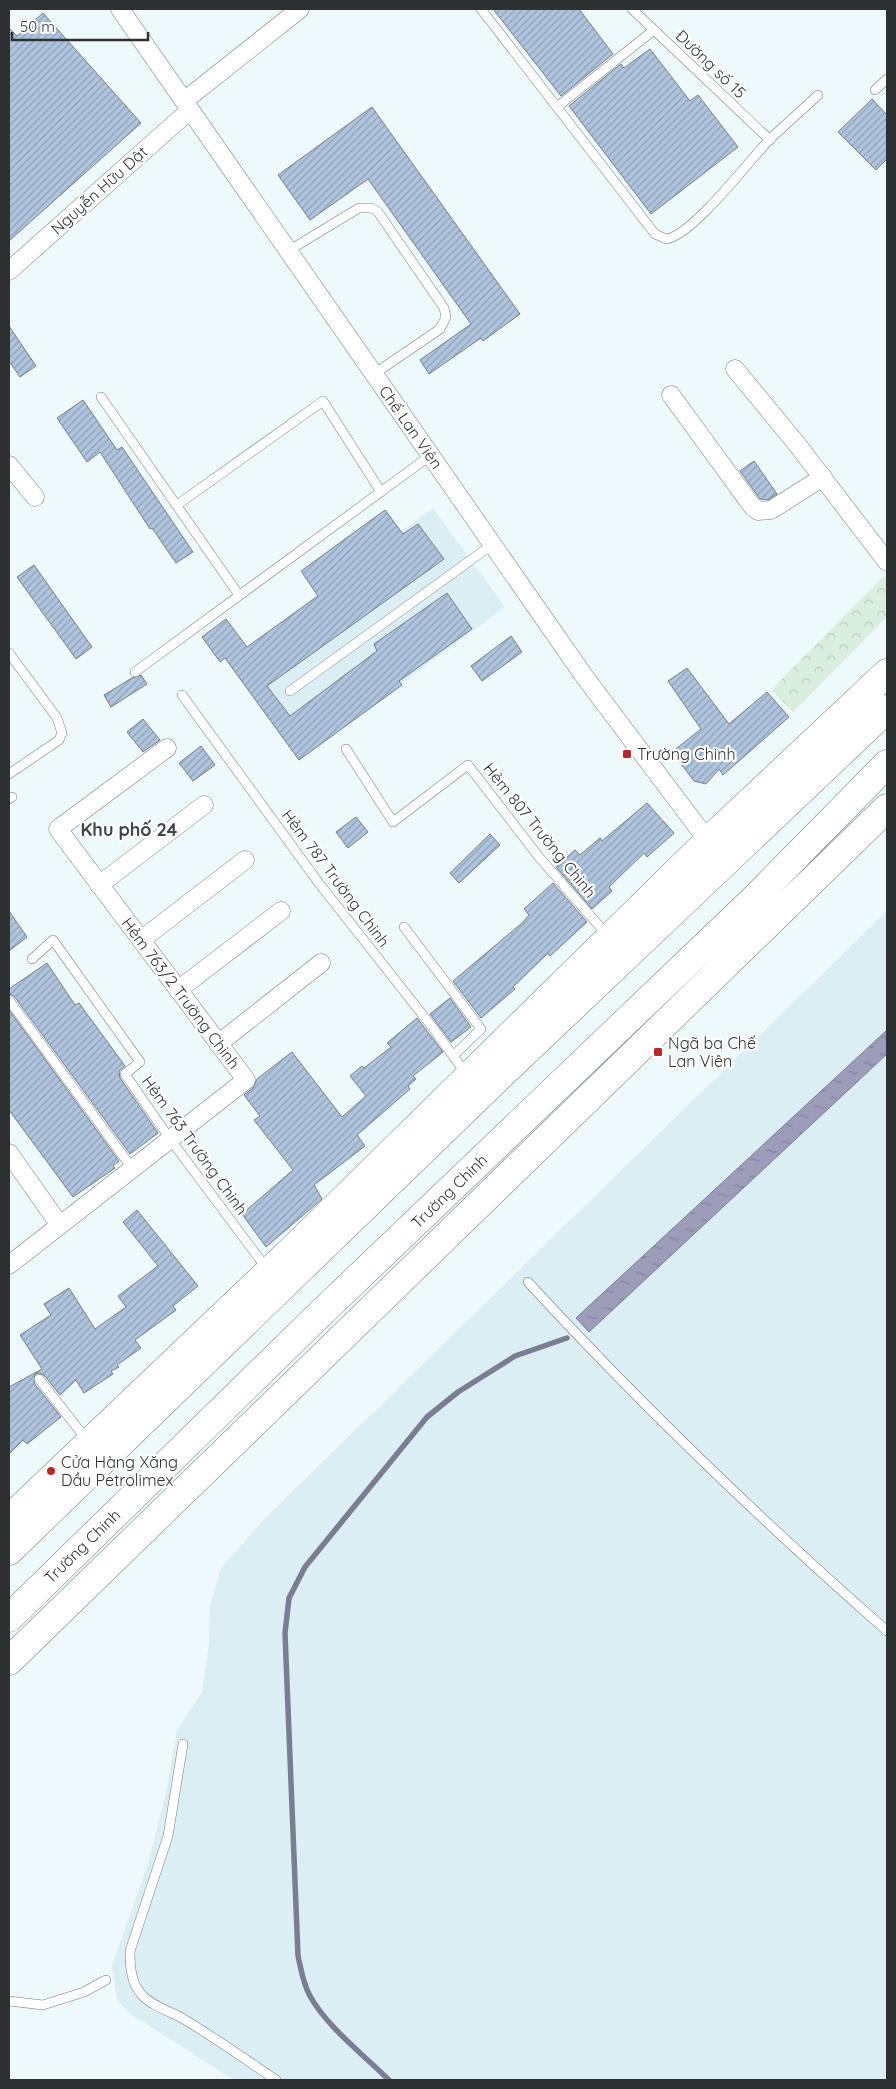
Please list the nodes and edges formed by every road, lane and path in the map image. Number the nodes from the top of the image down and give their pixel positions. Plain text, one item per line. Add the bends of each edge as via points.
1 (120, 9) edge
2 (300, 9) edge
3 (481, 9) edge
4 (632, 9) edge
5 (654, 30) junction
6 (887, 79) edge
7 (875, 90) dead end
8 (818, 95) dead end
9 (187, 105) junction
10 (557, 107) junction
11 (770, 140) junction
12 (288, 251) junction
13 (9, 271) edge
14 (735, 369) dead end
15 (374, 374) junction
16 (672, 395) dead end
17 (101, 397) dead end
18 (431, 455) junction
19 (9, 465) edge
20 (823, 476) junction
21 (381, 492) junction
22 (35, 497) dead end
23 (176, 505) junction
24 (493, 544) junction
25 (887, 562) edge
26 (239, 596) junction
27 (9, 652) edge
28 (135, 672) dead end
29 (887, 673) edge
30 (290, 691) dead end
31 (182, 695) dead end
32 (887, 709) edge
33 (168, 748) dead end
34 (346, 749) dead end
35 (887, 764) edge
36 (9, 774) edge
37 (204, 805) dead end
38 (887, 808) edge
39 (708, 841) junction
40 (245, 860) dead end
41 (100, 885) junction
42 (281, 911) dead end
43 (404, 927) dead end
44 (610, 938) junction
45 (141, 940) junction
46 (32, 959) dead end
47 (321, 963) dead end
48 (178, 990) junction
49 (9, 1000) edge
50 (218, 1044) junction
51 (460, 1067) junction
52 (170, 1140) junction
53 (9, 1152) edge
54 (132, 1168) junction
55 (59, 1224) junction
56 (9, 1265) edge
57 (269, 1272) junction
58 (528, 1282) dead end
59 (39, 1379) dead end
60 (271, 1406) junction
61 (218, 1414) junction
62 (89, 1442) junction
63 (9, 1519) edge
64 (9, 1551) edge
65 (9, 1618) edge
66 (887, 1631) edge
67 (9, 1661) edge
68 (183, 1744) dead end
69 (106, 1980) dead end
70 (9, 2000) edge
71 (276, 2080) edge

1 - 9 street, Chế Lan Viên
2 - 9 street, Nguyễn Hữu Dật
3 - 10 lane
4 - 5 lane, Đường số 15
5 - 10 lane
5 - 11 lane, Đường số 15
6 - 7 lane
8 - 11 lane
9 - 12 street, Chế Lan Viên
9 - 13 street, Nguyễn Hữu Dật
10 - 11 lane via 655,234 666,239 680,234 696,220
12 - 15 street, Chế Lan Viên
12 - 15 lane via 359,208 378,212 444,308 446,317 440,329
14 - 20 street
15 - 18 street, Chế Lan Viên
16 - 20 street via 758,510 772,510
17 - 23 lane
18 - 21 lane
18 - 24 street, Chế Lan Viên
19 - 22 street
20 - 25 street
21 - 23 lane via 323,401
21 - 26 lane
23 - 26 lane
24 - 30 lane
24 - 39 street, Chế Lan Viên via 584,676
26 - 28 lane
27 - 36 lane via 57,718 62,732 59,740
29 - 39 main road
31 - 51 lane, Hẻm 787 Trường Chinh via 318,882
32 - 64 main road via 503,1073
33 - 41 street, Hẻm 763/2 Trường Chinh via 58,829
34 - 44 lane, Hẻm 807 Trường Chinh via 393,822 468,765 539,857
35 - 61 main road, Trường Chinh via 754,899
37 - 41 street
38 - 60 main road, Trường Chinh
39 - 44 main road
40 - 45 street
41 - 45 street, Hẻm 763/2 Trường Chinh
42 - 48 street
43 - 51 lane via 481,1028
44 - 51 main road
45 - 48 street, Hẻm 763/2 Trường Chinh
46 - 52 lane, Hẻm 763 Trường Chinh via 53,940 140,1062 126,1074
47 - 50 street
48 - 50 street, Hẻm 763/2 Trường Chinh
49 - 54 lane
50 - 52 street, Hẻm 763/2 Trường Chinh via 246,1080
51 - 57 main road
52 - 54 street
52 - 57 lane, Hẻm 763 Trường Chinh
53 - 55 street
54 - 55 street
55 - 56 street
57 - 62 main road
58 - 66 lane via 735,1492
59 - 62 lane
60 - 61 main road
60 - 67 main road, Trường Chinh
61 - 65 main road, Trường Chinh
62 - 63 main road
68 - 71 lane via 168,1836 130,1951 130,1968 142,1995 213,2037
69 - 70 lane via 84,1992 43,2005

